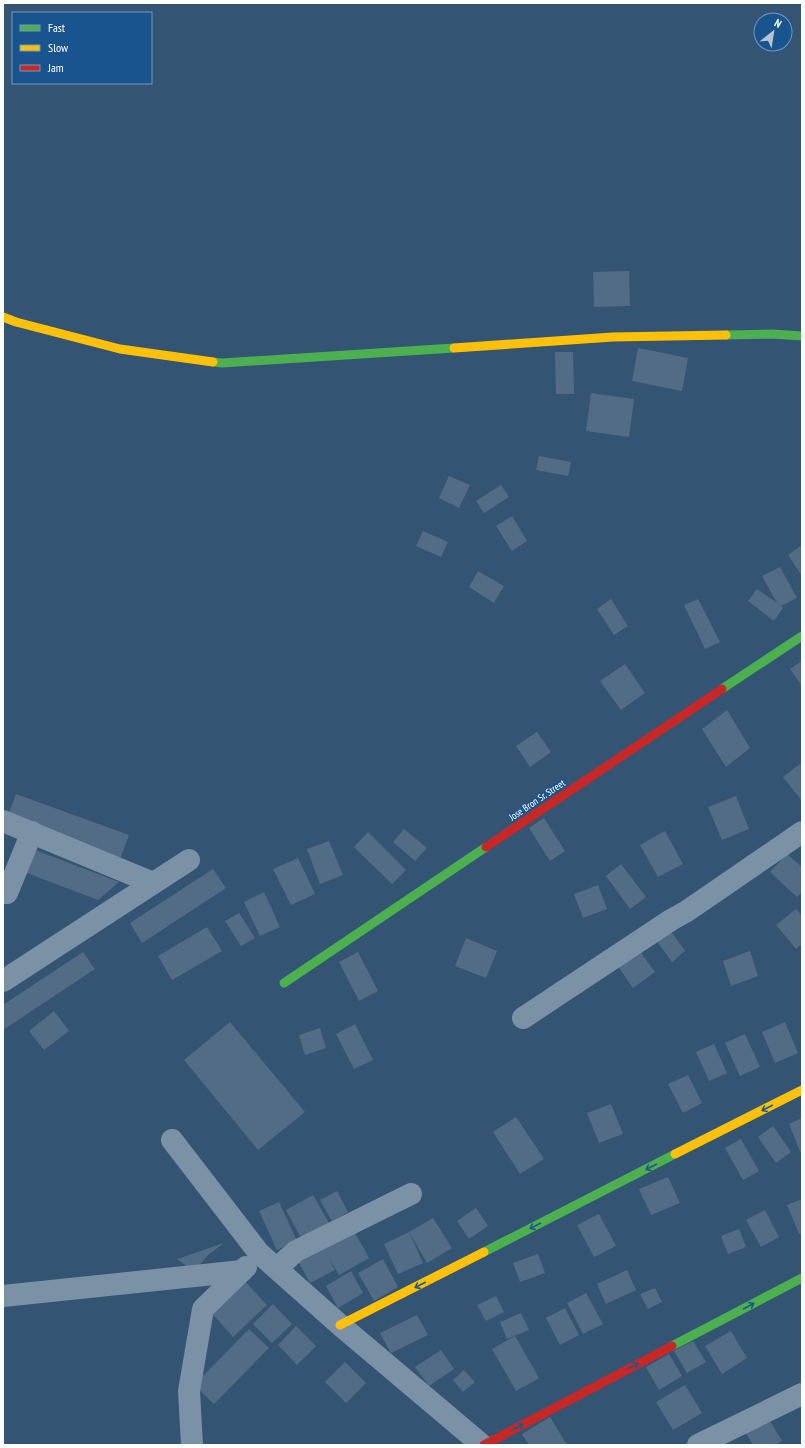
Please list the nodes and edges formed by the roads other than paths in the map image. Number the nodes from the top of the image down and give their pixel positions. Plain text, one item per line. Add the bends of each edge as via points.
1 (3, 317) edge
2 (802, 336) edge
3 (802, 636) edge
4 (3, 821) edge
5 (32, 832) junction
6 (802, 832) edge
7 (189, 860) dead end
8 (153, 883) junction
9 (7, 893) dead end
10 (3, 981) edge
11 (284, 983) dead end
12 (523, 1018) dead end
13 (802, 1090) edge
14 (172, 1140) dead end
15 (411, 1194) dead end
16 (259, 1253) junction
17 (277, 1268) junction
18 (242, 1271) junction
19 (802, 1278) edge
20 (3, 1296) edge
21 (340, 1325) junction
22 (802, 1394) edge
23 (192, 1445) edge
24 (483, 1445) edge
25 (698, 1445) edge

1 - 2 street via 120,349 222,363 612,337 772,334
3 - 11 street, Jose Bron Sr. Street
4 - 5 street
5 - 8 street
5 - 9 street
6 - 12 street
7 - 8 street
8 - 10 street
13 -> 21 street
14 - 16 street
15 - 17 street via 296,1251
16 - 17 street
16 - 18 street
17 - 21 street
18 - 20 street
18 - 23 street via 203,1309 189,1391
24 -> 19 street
21 - 24 street
22 - 25 street

